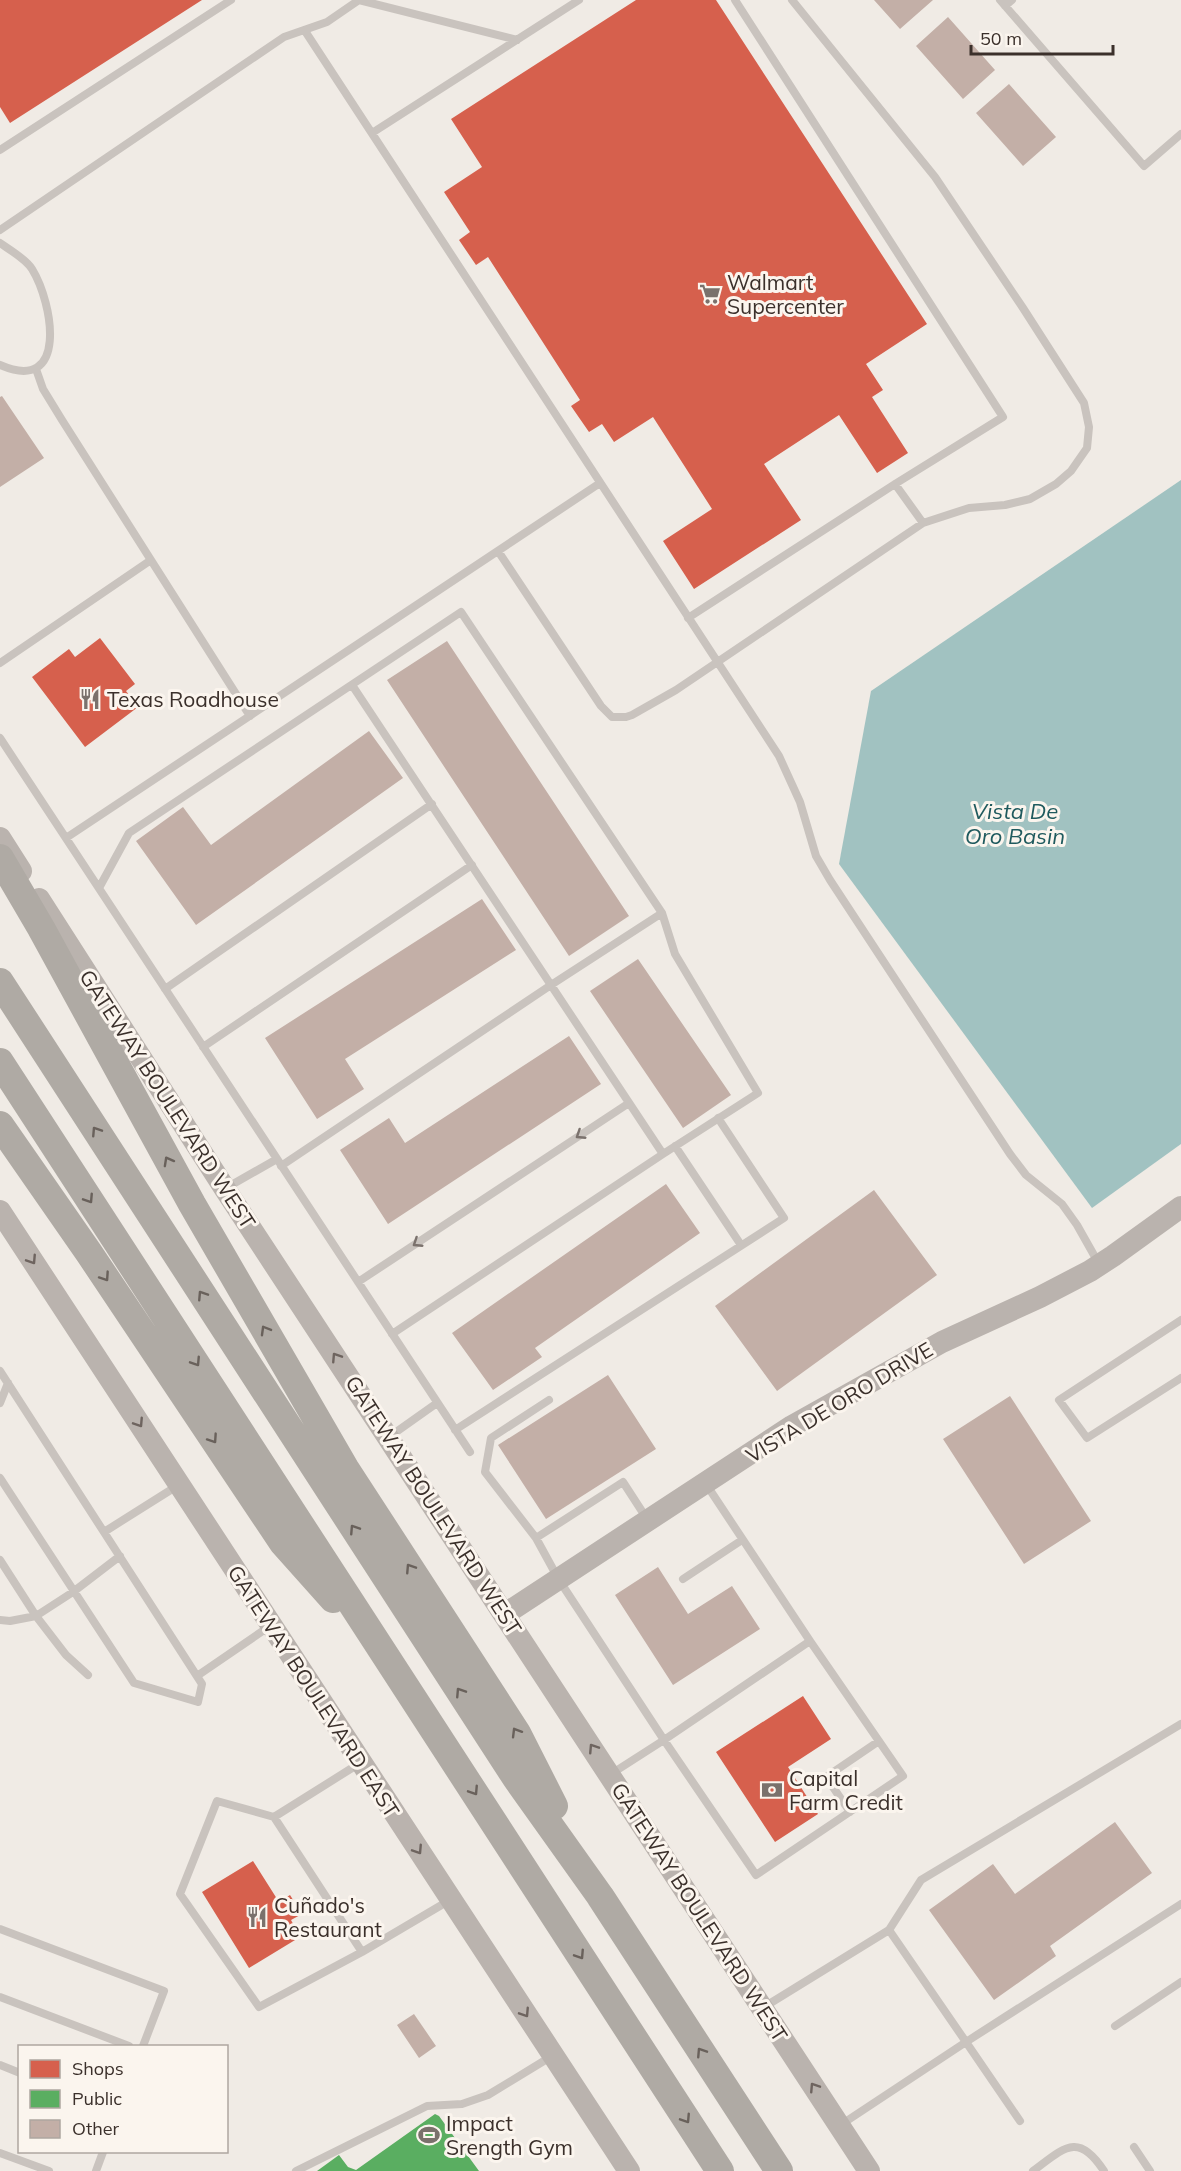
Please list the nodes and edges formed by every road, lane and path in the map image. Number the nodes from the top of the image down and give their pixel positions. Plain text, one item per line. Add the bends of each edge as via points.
1 (231, 0) edge
2 (359, 0) edge
3 (579, 0) edge
4 (735, 0) edge
5 (792, 0) edge
6 (1012, 0) edge
7 (1002, 3) edge
8 (305, 31) junction
9 (517, 40) junction
10 (372, 133) junction
11 (1181, 134) edge
12 (0, 150) edge
13 (0, 230) edge
14 (0, 243) edge
15 (0, 365) edge
16 (36, 369) junction
17 (600, 483) junction
18 (895, 484) junction
19 (922, 524) junction
20 (498, 551) junction
21 (151, 560) junction
22 (688, 618) junction
23 (716, 662) junction
24 (0, 663) edge
25 (352, 685) junction
26 (250, 716) junction
27 (0, 738) edge
28 (432, 804) junction
29 (0, 838) edge
30 (66, 838) junction
31 (0, 858) edge
32 (472, 865) junction
33 (99, 888) junction
34 (662, 913) junction
35 (0, 982) edge
36 (551, 985) junction
37 (165, 989) junction
38 (203, 1047) junction
39 (0, 1062) edge
40 (629, 1103) junction
41 (718, 1118) junction
42 (0, 1125) edge
43 (675, 1146) junction
44 (663, 1154) junction
45 (279, 1163) junction
46 (225, 1189) junction
47 (1181, 1207) edge
48 (0, 1211) edge
49 (741, 1245) junction
50 (1099, 1265) junction
51 (358, 1282) junction
52 (1181, 1320) edge
53 (392, 1334) junction
54 (0, 1371) edge
55 (1181, 1378) edge
56 (8, 1383) junction
57 (549, 1400) dead end
58 (0, 1403) edge
59 (437, 1403) junction
60 (455, 1430) junction
61 (389, 1437) junction
62 (470, 1452) dead end
63 (0, 1478) edge
64 (705, 1483) junction
65 (179, 1485) junction
66 (649, 1521) junction
67 (104, 1532) junction
68 (536, 1538) junction
69 (742, 1540) junction
70 (120, 1556) junction
71 (0, 1560) edge
72 (683, 1579) dead end
73 (559, 1580) junction
74 (73, 1592) junction
75 (505, 1614) junction
76 (36, 1616) junction
77 (0, 1620) edge
78 (271, 1625) junction
79 (810, 1641) junction
80 (397, 1671) junction
81 (88, 1675) dead end
82 (197, 1676) junction
83 (1181, 1724) edge
84 (664, 1740) junction
85 (879, 1741) junction
86 (361, 1762) junction
87 (610, 1774) junction
88 (850, 1812) junction
89 (274, 1817) junction
90 (600, 1896) junction
91 (451, 1899) junction
92 (1181, 1904) edge
93 (0, 1929) edge
94 (889, 1930) junction
95 (362, 1952) junction
96 (1181, 1982) edge
97 (0, 1997) edge
98 (763, 2008) junction
99 (1115, 2026) dead end
100 (966, 2043) junction
101 (126, 2045) edge
102 (143, 2045) edge
103 (553, 2056) junction
104 (0, 2065) edge
105 (18, 2072) edge
106 (1020, 2121) dead end
107 (840, 2126) junction
108 (1134, 2148) dead end
109 (0, 2153) edge
110 (102, 2153) edge
111 (625, 2170) edge
112 (49, 2171) edge
113 (96, 2171) edge
114 (296, 2171) edge
115 (720, 2171) edge
116 (779, 2171) edge
117 (869, 2171) edge
118 (1033, 2171) edge
119 (1104, 2171) edge
120 (1150, 2171) edge

1 - 12 lane
2 - 8 lane via 327,22
2 - 9 lane
3 - 9 lane
4 - 18 lane via 1003,417
5 - 19 lane via 935,177 1084,404 1089,427 1087,448 1056,484 1030,499 969,508
6 - 7 lane
7 - 11 lane via 1144,166
8 - 10 lane
8 - 13 lane via 284,38
9 - 10 lane
10 - 17 lane
14 - 16 lane via 31,266 45,293 51,338 48,358
15 - 16 lane via 15,372
16 - 21 lane via 43,389
17 - 20 lane
17 - 22 lane
18 - 19 lane
18 - 22 lane
19 - 23 lane
20 - 23 lane via 591,692 612,717 632,715
20 - 26 lane
21 - 24 lane
21 - 26 lane
22 - 23 lane
23 - 50 lane via 778,756 800,802 816,856 830,880 1010,1154 1026,1175 1062,1204
25 - 28 lane
25 - 33 lane via 129,833
25 - 34 lane via 461,612
26 - 30 lane
27 - 30 lane
28 - 32 lane
28 - 37 lane
29 - 46 main road, GATEWAY BOULEVARD WEST
30 - 33 lane
90 -> 31 highway via 517,1733 345,1468 192,1204
32 - 36 lane
32 - 38 lane
33 - 37 lane
34 - 36 lane
34 - 41 lane via 675,954 758,1093
90 -> 35 highway via 516,1778
36 - 40 lane
36 - 45 lane
37 - 38 lane
38 - 45 lane
39 -> 80 highway
40 - 44 lane
40 -> 51 lane
41 - 43 lane
41 - 49 lane via 784,1218
42 -> 80 highway via 283,1543
43 - 44 lane
43 - 49 lane
44 - 53 lane
45 - 46 lane
45 - 51 lane
61 -> 46 main road, GATEWAY BOULEVARD WEST
47 - 50 main road, VISTA DE ORO DRIVE
48 -> 65 main road, GATEWAY BOULEVARD EAST
49 - 60 lane
50 - 64 main road, VISTA DE ORO DRIVE via 942,1342 792,1426
51 - 53 lane
52 - 55 lane via 1059,1401 1087,1438
53 - 59 lane
54 - 56 lane
56 - 58 lane
56 - 67 lane
57 - 68 lane via 490,1438 485,1472
59 - 60 lane
59 - 61 lane
60 - 62 lane
61 - 75 main road, GATEWAY BOULEVARD WEST
63 - 74 lane
64 - 66 main road, VISTA DE ORO DRIVE
64 - 69 lane
65 - 67 lane
65 - 78 main road, GATEWAY BOULEVARD EAST
66 - 68 lane via 623,1482
66 - 73 main road, VISTA DE ORO DRIVE
67 - 70 lane
68 - 73 lane
69 - 72 lane
69 - 79 lane
70 - 74 lane
70 - 82 lane
71 - 76 lane
73 - 75 main road, VISTA DE ORO DRIVE
73 - 84 lane
74 - 76 lane
74 - 82 lane via 134,1683 198,1702 202,1684
87 -> 75 main road, GATEWAY BOULEVARD WEST
76 - 77 lane
76 - 81 lane via 66,1655
78 - 82 lane
78 - 86 main road, GATEWAY BOULEVARD EAST
79 - 84 lane
79 - 85 lane
80 -> 115 highway
83 - 94 lane via 921,1880
84 - 87 lane
84 - 88 lane via 756,1875
85 - 88 lane via 903,1776
85 - 88 lane via 826,1777
86 - 89 lane
86 -> 91 main road, GATEWAY BOULEVARD EAST
87 - 98 main road, GATEWAY BOULEVARD WEST
89 - 95 lane
89 - 95 lane via 217,1801 180,1894 259,2007
116 -> 90 highway
91 - 95 lane
91 -> 103 main road, GATEWAY BOULEVARD EAST
92 - 100 lane
93 - 102 lane via 164,1991
94 - 98 lane
94 - 100 lane
96 - 99 lane
97 - 101 lane
107 -> 98 main road, GATEWAY BOULEVARD WEST
100 - 106 lane
100 - 107 lane
103 - 111 main road, GATEWAY BOULEVARD EAST
103 - 114 lane via 488,2095 462,2104 426,2106
104 - 105 lane
107 - 117 main road, GATEWAY BOULEVARD WEST
108 - 120 lane
109 - 112 lane
110 - 113 lane
118 - 119 lane via 1071,2146 1085,2148

